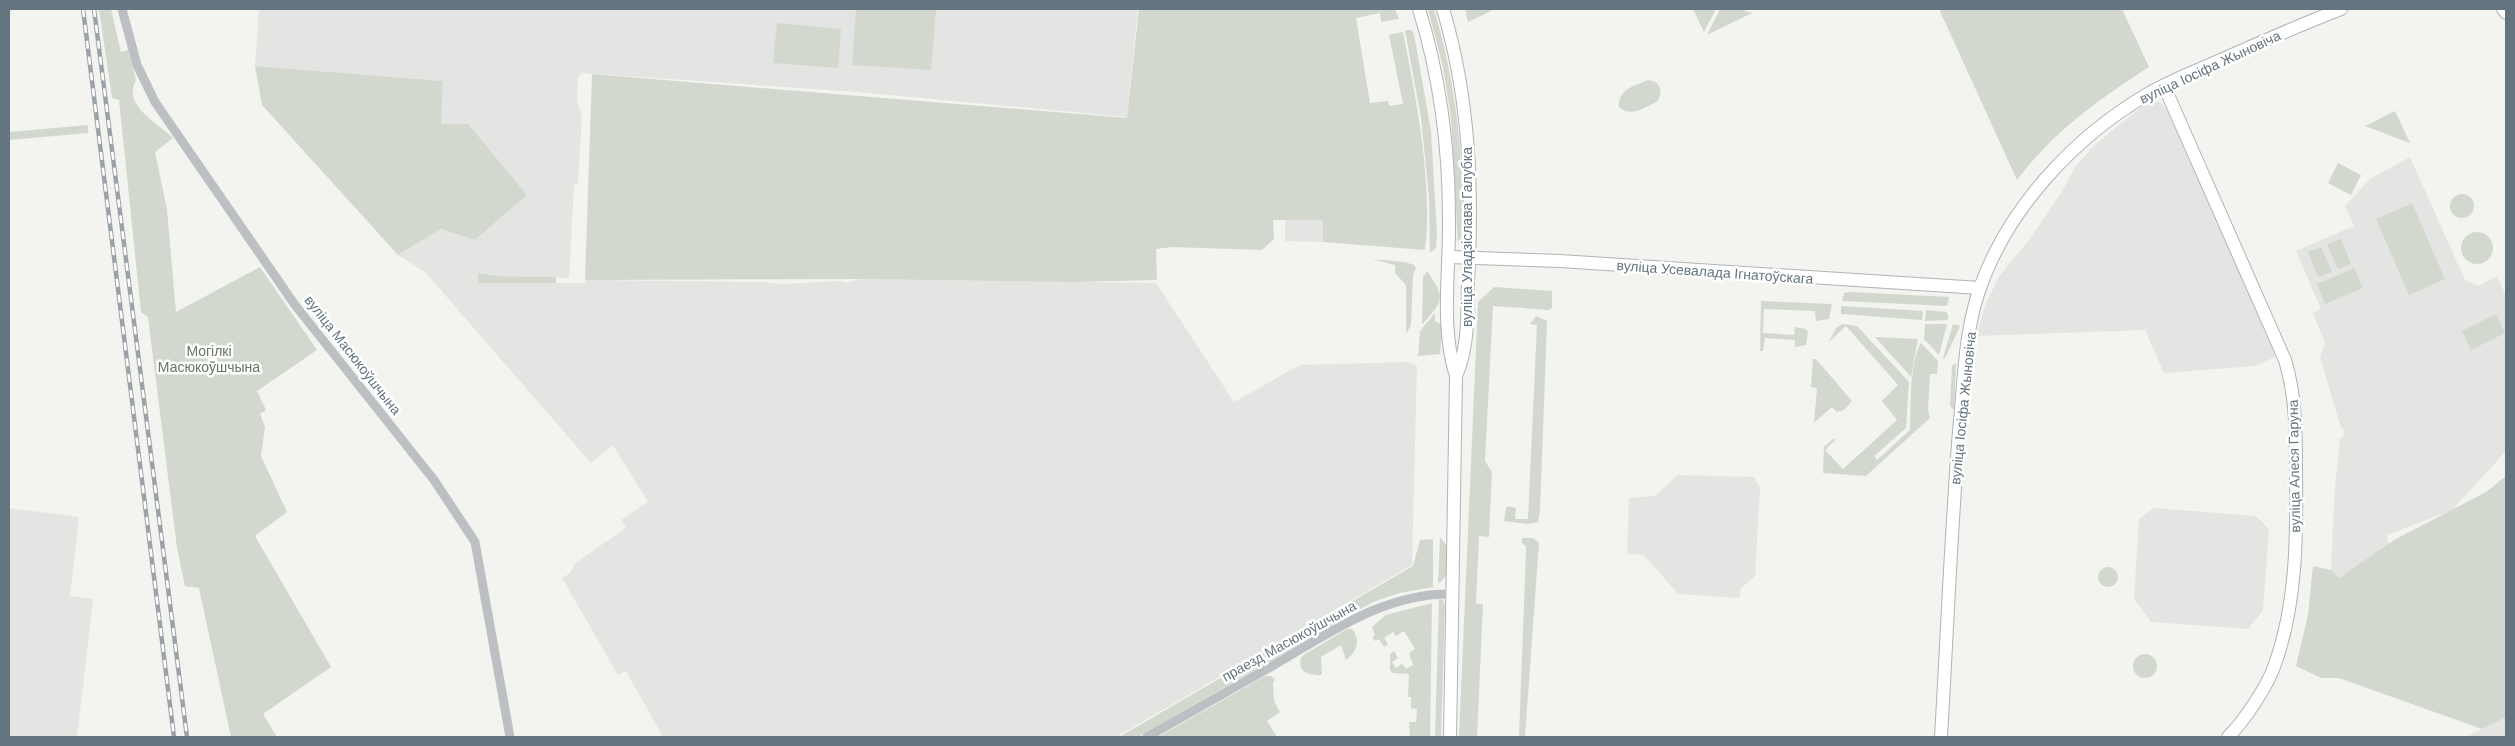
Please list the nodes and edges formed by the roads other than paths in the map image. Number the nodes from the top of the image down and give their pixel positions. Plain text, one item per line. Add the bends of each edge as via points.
1 (122, 9) edge
2 (1419, 9) edge
3 (1443, 9) edge
4 (2326, 9) edge
5 (2341, 9) edge
6 (2503, 9) edge
7 (2506, 13) edge
8 (2291, 29) junction
9 (2164, 86) junction
10 (1450, 258) junction
11 (1470, 258) junction
12 (1980, 288) junction
13 (1456, 376) junction
14 (1453, 594) junction
15 (510, 737) edge
16 (1148, 737) edge
17 (1450, 737) edge
18 (1940, 737) edge
19 (2228, 737) edge

1 - 15 street, вуліца Масюкоўшчына via 137,65 155,102 295,305 434,480 475,542
2 - 10 main road, вуліца Уладзіслава Галубка via 1443,112
3 - 11 main road, вуліца Уладзіслава Галубка via 1466,123 1470,165
4 - 8 main road, вуліца Іосіфа Жыновіча
5 - 8 main road, вуліца Іосіфа Жыновіча
6 - 7 main road
8 - 9 main road, вуліца Іосіфа Жыновіча
9 - 12 main road, вуліца Іосіфа Жыновіча via 2098,129 2047,177 2000,246
9 - 19 main road, вуліца Алеся Гаруна via 2290,375 2296,420 2297,504 2293,578 2286,626 2275,666 2240,725
10 - 11 main road, вуліца Усевалада Ігнатоўскага
10 - 13 main road, вуліца Уладзіслава Галубка via 1448,342
11 - 12 main road, вуліца Усевалада Ігнатоўскага
11 - 13 main road, вуліца Уладзіслава Галубка via 1467,344
12 - 18 main road, вуліца Іосіфа Жыновіча via 1962,387
13 - 14 main road, вуліца Уладзіслава Галубка
14 - 16 street, праезд Масюкоўшчына via 1408,599 1359,617
14 - 17 main road, вуліца Уладзіслава Галубка

